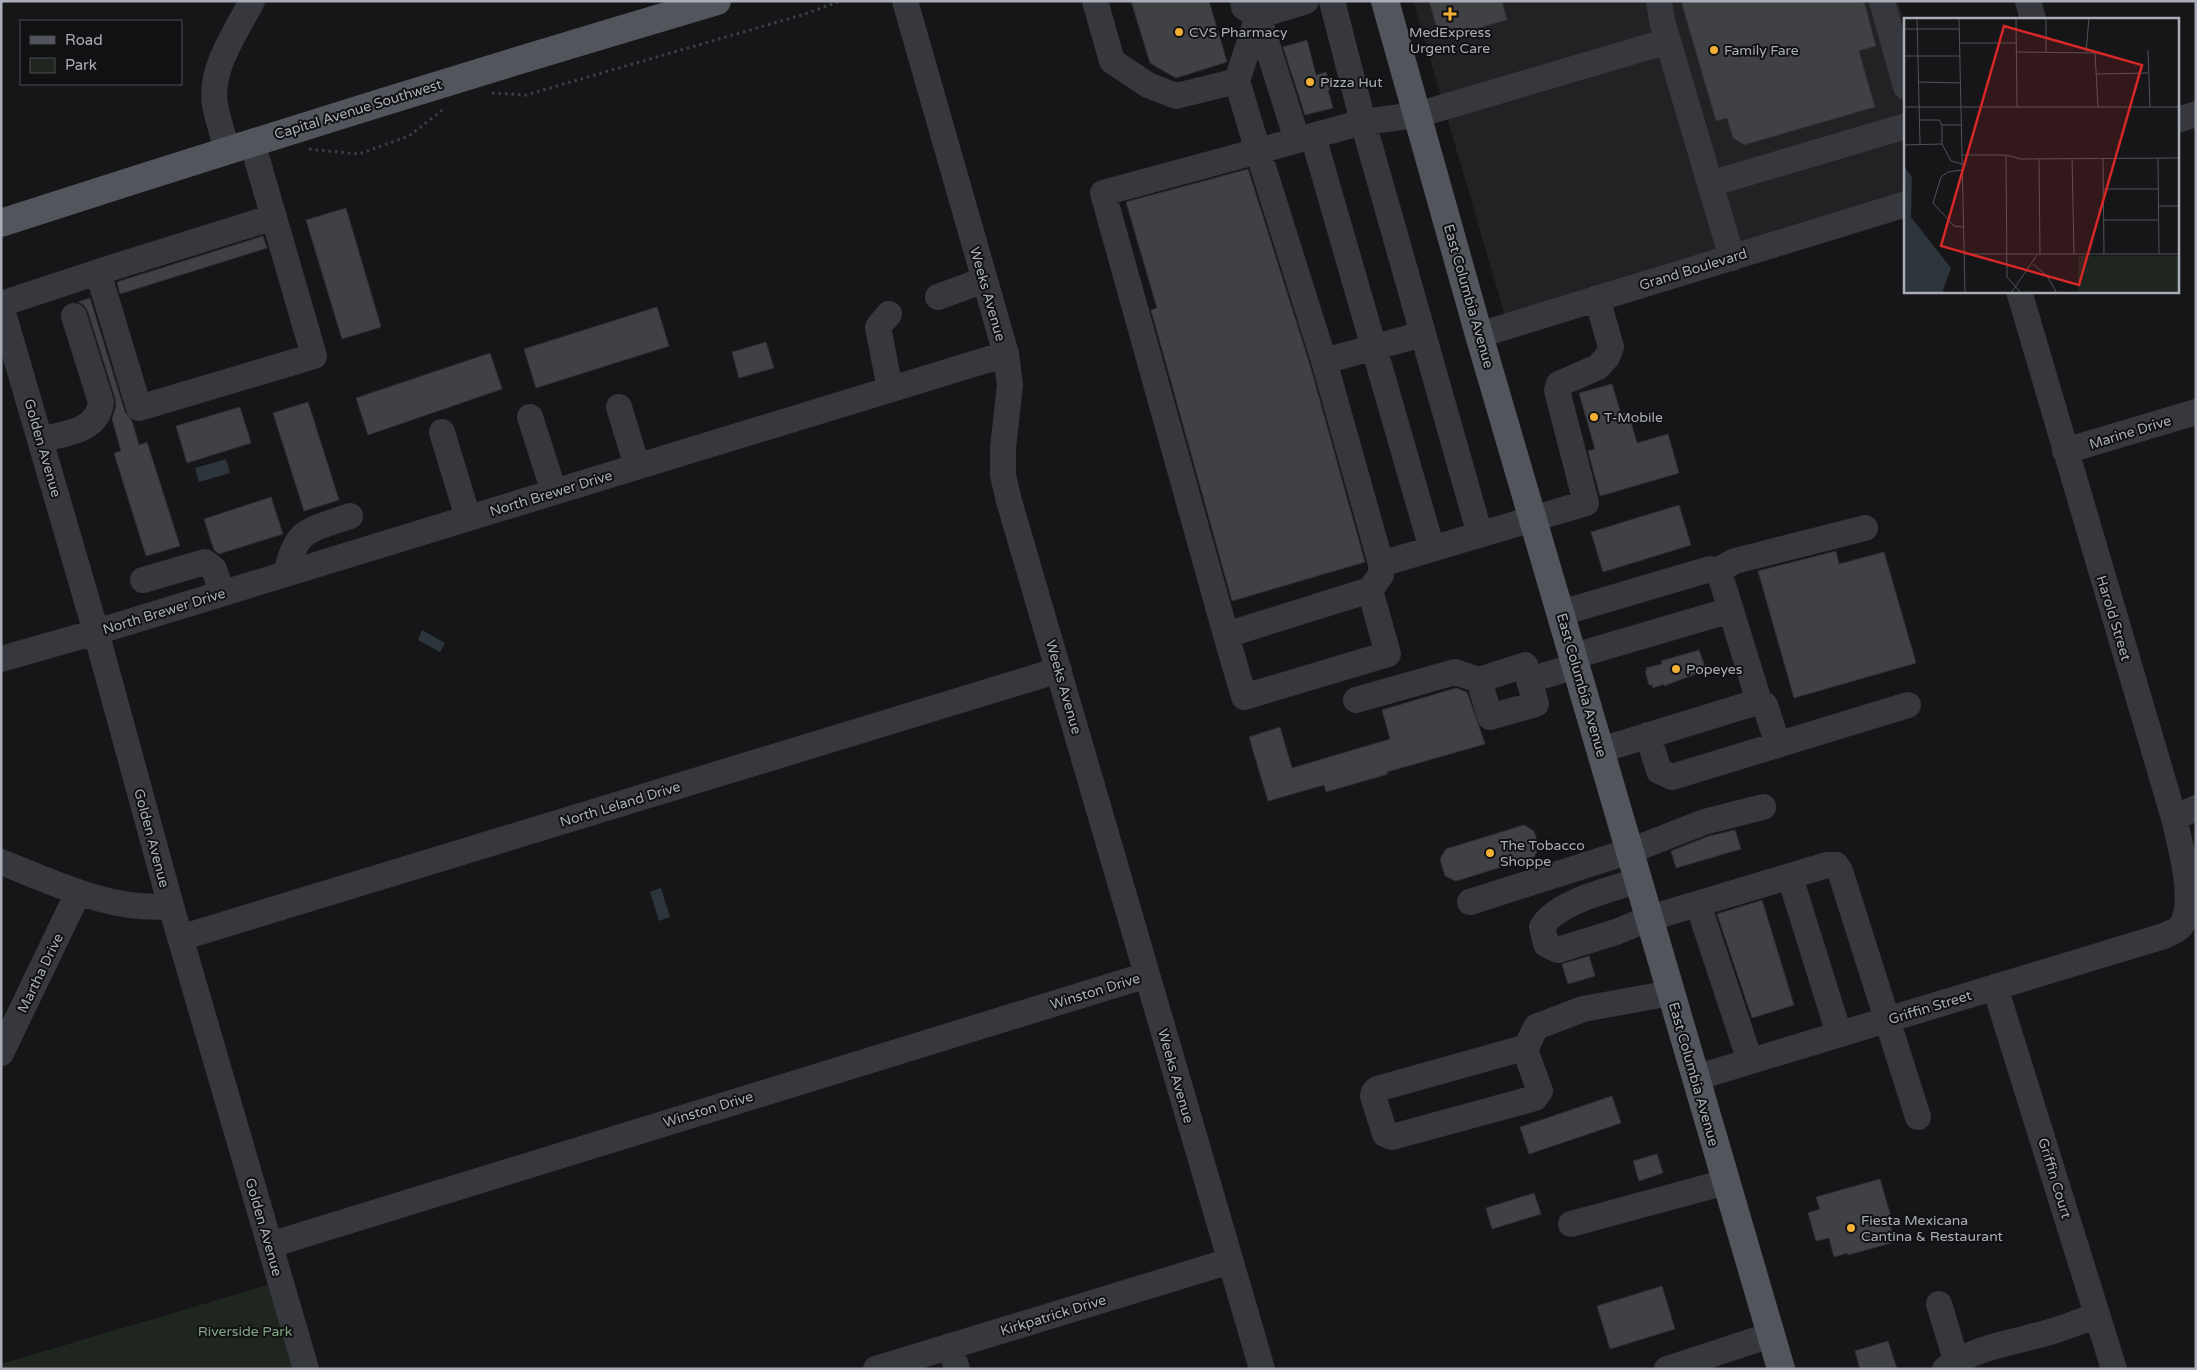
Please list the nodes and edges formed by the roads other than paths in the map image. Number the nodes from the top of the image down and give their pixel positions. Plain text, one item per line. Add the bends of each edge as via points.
1 (252, 1) edge
2 (716, 1) edge
3 (905, 1) edge
4 (1095, 1) edge
5 (1332, 1) edge
6 (1385, 1) edge
7 (1659, 1) edge
8 (1882, 1) edge
9 (2028, 1) edge
10 (1297, 3) edge
11 (1250, 8) edge
12 (2033, 18) edge
13 (1668, 41) junction
14 (1904, 80) edge
15 (1237, 81) junction
16 (2196, 114) edge
17 (1417, 115) junction
18 (2180, 119) edge
19 (1363, 122) junction
20 (1904, 127) edge
21 (1305, 138) junction
22 (252, 142) junction
23 (227, 150) junction
24 (1258, 151) junction
25 (1710, 184) junction
26 (1904, 205) edge
27 (274, 217) junction
28 (1, 223) edge
29 (1732, 258) junction
30 (98, 272) junction
31 (984, 280) junction
32 (2019, 292) edge
33 (938, 297) dead end
34 (1598, 298) junction
35 (1, 305) edge
36 (889, 314) dead end
37 (74, 316) dead end
38 (1423, 334) junction
39 (1479, 335) junction
40 (1374, 348) junction
41 (1006, 354) junction
42 (1324, 361) junction
43 (890, 389) junction
44 (619, 407) dead end
45 (2196, 412) edge
46 (530, 417) dead end
47 (442, 432) dead end
48 (40, 440) junction
49 (2065, 451) junction
50 (638, 466) junction
51 (554, 492) junction
52 (350, 516) dead end
53 (468, 518) junction
54 (1534, 520) junction
55 (1865, 528) dead end
56 (1480, 535) junction
57 (1432, 549) junction
58 (1382, 564) junction
59 (1716, 571) junction
60 (286, 574) junction
61 (143, 580) dead end
62 (1370, 590) junction
63 (222, 593) junction
64 (1731, 610) junction
65 (1561, 613) junction
66 (96, 632) junction
67 (1226, 635) junction
68 (1, 659) edge
69 (1575, 661) junction
70 (1059, 670) junction
71 (1479, 680) junction
72 (1529, 680) junction
73 (1356, 700) dead end
74 (1758, 700) junction
75 (1908, 705) dead end
76 (1648, 735) junction
77 (1778, 745) junction
78 (1601, 750) junction
79 (1763, 807) dead end
80 (2185, 813) edge
81 (1630, 850) junction
82 (1, 862) edge
83 (1790, 877) junction
84 (1639, 880) junction
85 (78, 892) junction
86 (1470, 902) dead end
87 (1698, 904) junction
88 (171, 906) junction
89 (1650, 918) junction
90 (2164, 936) joint
91 (180, 938) junction
92 (1147, 975) junction
93 (1995, 987) junction
94 (1671, 993) junction
95 (1886, 1020) junction
96 (1839, 1034) junction
97 (1525, 1050) junction
98 (1, 1053) edge
99 (1750, 1061) junction
100 (1695, 1078) junction
101 (1918, 1117) dead end
102 (1726, 1182) junction
103 (1571, 1224) dead end
104 (270, 1245) junction
105 (1230, 1261) junction
106 (1939, 1304) dead end
107 (2097, 1315) junction
108 (1771, 1335) junction
109 (954, 1357) edge
110 (1951, 1364) edge
111 (306, 1369) edge
112 (876, 1369) edge
113 (1262, 1369) edge
114 (1668, 1369) edge
115 (1780, 1369) edge
116 (2114, 1369) edge

1 - 23 street via 219,66 215,88 215,104
2 - 22 main road, Capital Avenue Southwest
3 - 31 street, Weeks Avenue
4 - 15 street via 1112,62 1148,86 1179,96
5 - 19 street
6 - 17 main road, East Columbia Avenue
7 - 13 street
8 - 14 street
9 - 12 street
10 - 11 street
11 - 15 street
11 - 21 street
13 - 17 street
13 - 25 street
15 - 24 street
16 - 18 street
17 - 19 street
17 - 39 main road, East Columbia Avenue
19 - 21 street
19 - 38 street
20 - 25 street
21 - 24 street
21 - 40 street
22 - 23 main road, Capital Avenue Southwest
22 - 27 street
23 - 28 main road, Capital Avenue Southwest
24 - 42 street
24 - 67 street via 1104,193
25 - 29 street
26 - 29 street, Grand Boulevard
27 - 30 street
27 - 30 street via 314,356 139,408
29 - 34 street, Grand Boulevard
30 - 35 street
31 - 33 street
31 - 41 street, Weeks Avenue
32 - 49 street, Harold Street
34 - 39 street, Grand Boulevard
34 - 54 street via 1611,347 1608,357 1598,367 1559,384 1557,390 1586,503
35 - 48 street, Golden Avenue
36 - 43 street via 878,327
37 - 48 street via 100,402 100,412 88,426
38 - 40 street
38 - 56 street
39 - 54 main road, East Columbia Avenue
40 - 42 street
40 - 57 street
41 - 43 street, North Brewer Drive
41 - 70 street, Weeks Avenue via 1010,385 1003,475
42 - 58 street
43 - 50 street, North Brewer Drive
44 - 50 street
45 - 49 street, Marine Drive
46 - 51 street
47 - 53 street
48 - 66 street, Golden Avenue
49 - 80 street, Harold Street
50 - 51 street, North Brewer Drive
51 - 53 street, North Brewer Drive
52 - 60 street via 304,534 296,541 290,552
53 - 60 street, North Brewer Drive
54 - 56 street
54 - 65 main road, East Columbia Avenue
55 - 59 street via 1736,562
56 - 57 street
57 - 58 street
58 - 62 street via 1381,576
59 - 64 street
59 - 65 street via 1710,570
60 - 63 street, North Brewer Drive
61 - 63 street via 205,562 214,569
62 - 67 street
62 - 67 street via 1388,654 1244,697
63 - 66 street, North Brewer Drive
64 - 69 street
64 - 74 street
65 - 69 main road, East Columbia Avenue
66 - 68 street, North Brewer Drive
66 - 88 street, Golden Avenue
69 - 72 street
69 - 78 main road, East Columbia Avenue
70 - 91 street, North Leland Drive
70 - 92 street, Weeks Avenue
71 - 72 street via 1525,665
71 - 72 street via 1490,718 1536,704
71 - 73 street via 1455,672
74 - 76 street
74 - 77 street via 1765,705
75 - 77 street
76 - 77 street via 1659,771 1672,777
76 - 78 street
78 - 81 main road, East Columbia Avenue
79 - 81 street via 1704,822
80 - 90 street, Harold Street via 2189,906 2182,925
81 - 84 main road, East Columbia Avenue
81 - 86 street
82 - 85 street
83 - 87 street
83 - 95 street via 1836,865
83 - 96 street
84 - 89 main road, East Columbia Avenue
84 - 89 street via 1559,910 1548,918 1542,934 1546,944 1558,950
85 - 88 street via 134,907
85 - 98 street, Martha Drive
87 - 89 street
87 - 99 street
88 - 91 street, Golden Avenue
89 - 94 main road, East Columbia Avenue
90 - 93 street, Griffin Street
91 - 104 street, Golden Avenue
92 - 104 street, Winston Drive
92 - 105 street, Weeks Avenue
93 - 95 street, Griffin Street
93 - 107 street, Griffin Court
94 - 97 street via 1583,1009 1546,1023 1536,1027
94 - 100 main road, East Columbia Avenue
95 - 96 street, Griffin Street
95 - 101 street
96 - 99 street, Griffin Street
97 - 97 street via 1377,1090 1373,1096 1385,1134 1392,1137 1535,1098 1540,1091
99 - 100 street, Griffin Street
100 - 102 main road, East Columbia Avenue
102 - 103 street
102 - 108 main road, East Columbia Avenue
104 - 111 street, Golden Avenue
105 - 109 street, Kirkpatrick Drive
105 - 113 street, Weeks Avenue
106 - 110 street
107 - 110 street via 2051,1332 1993,1347
107 - 116 street, Griffin Court
108 - 114 street
108 - 115 main road, East Columbia Avenue
109 - 112 street, Kirkpatrick Drive

